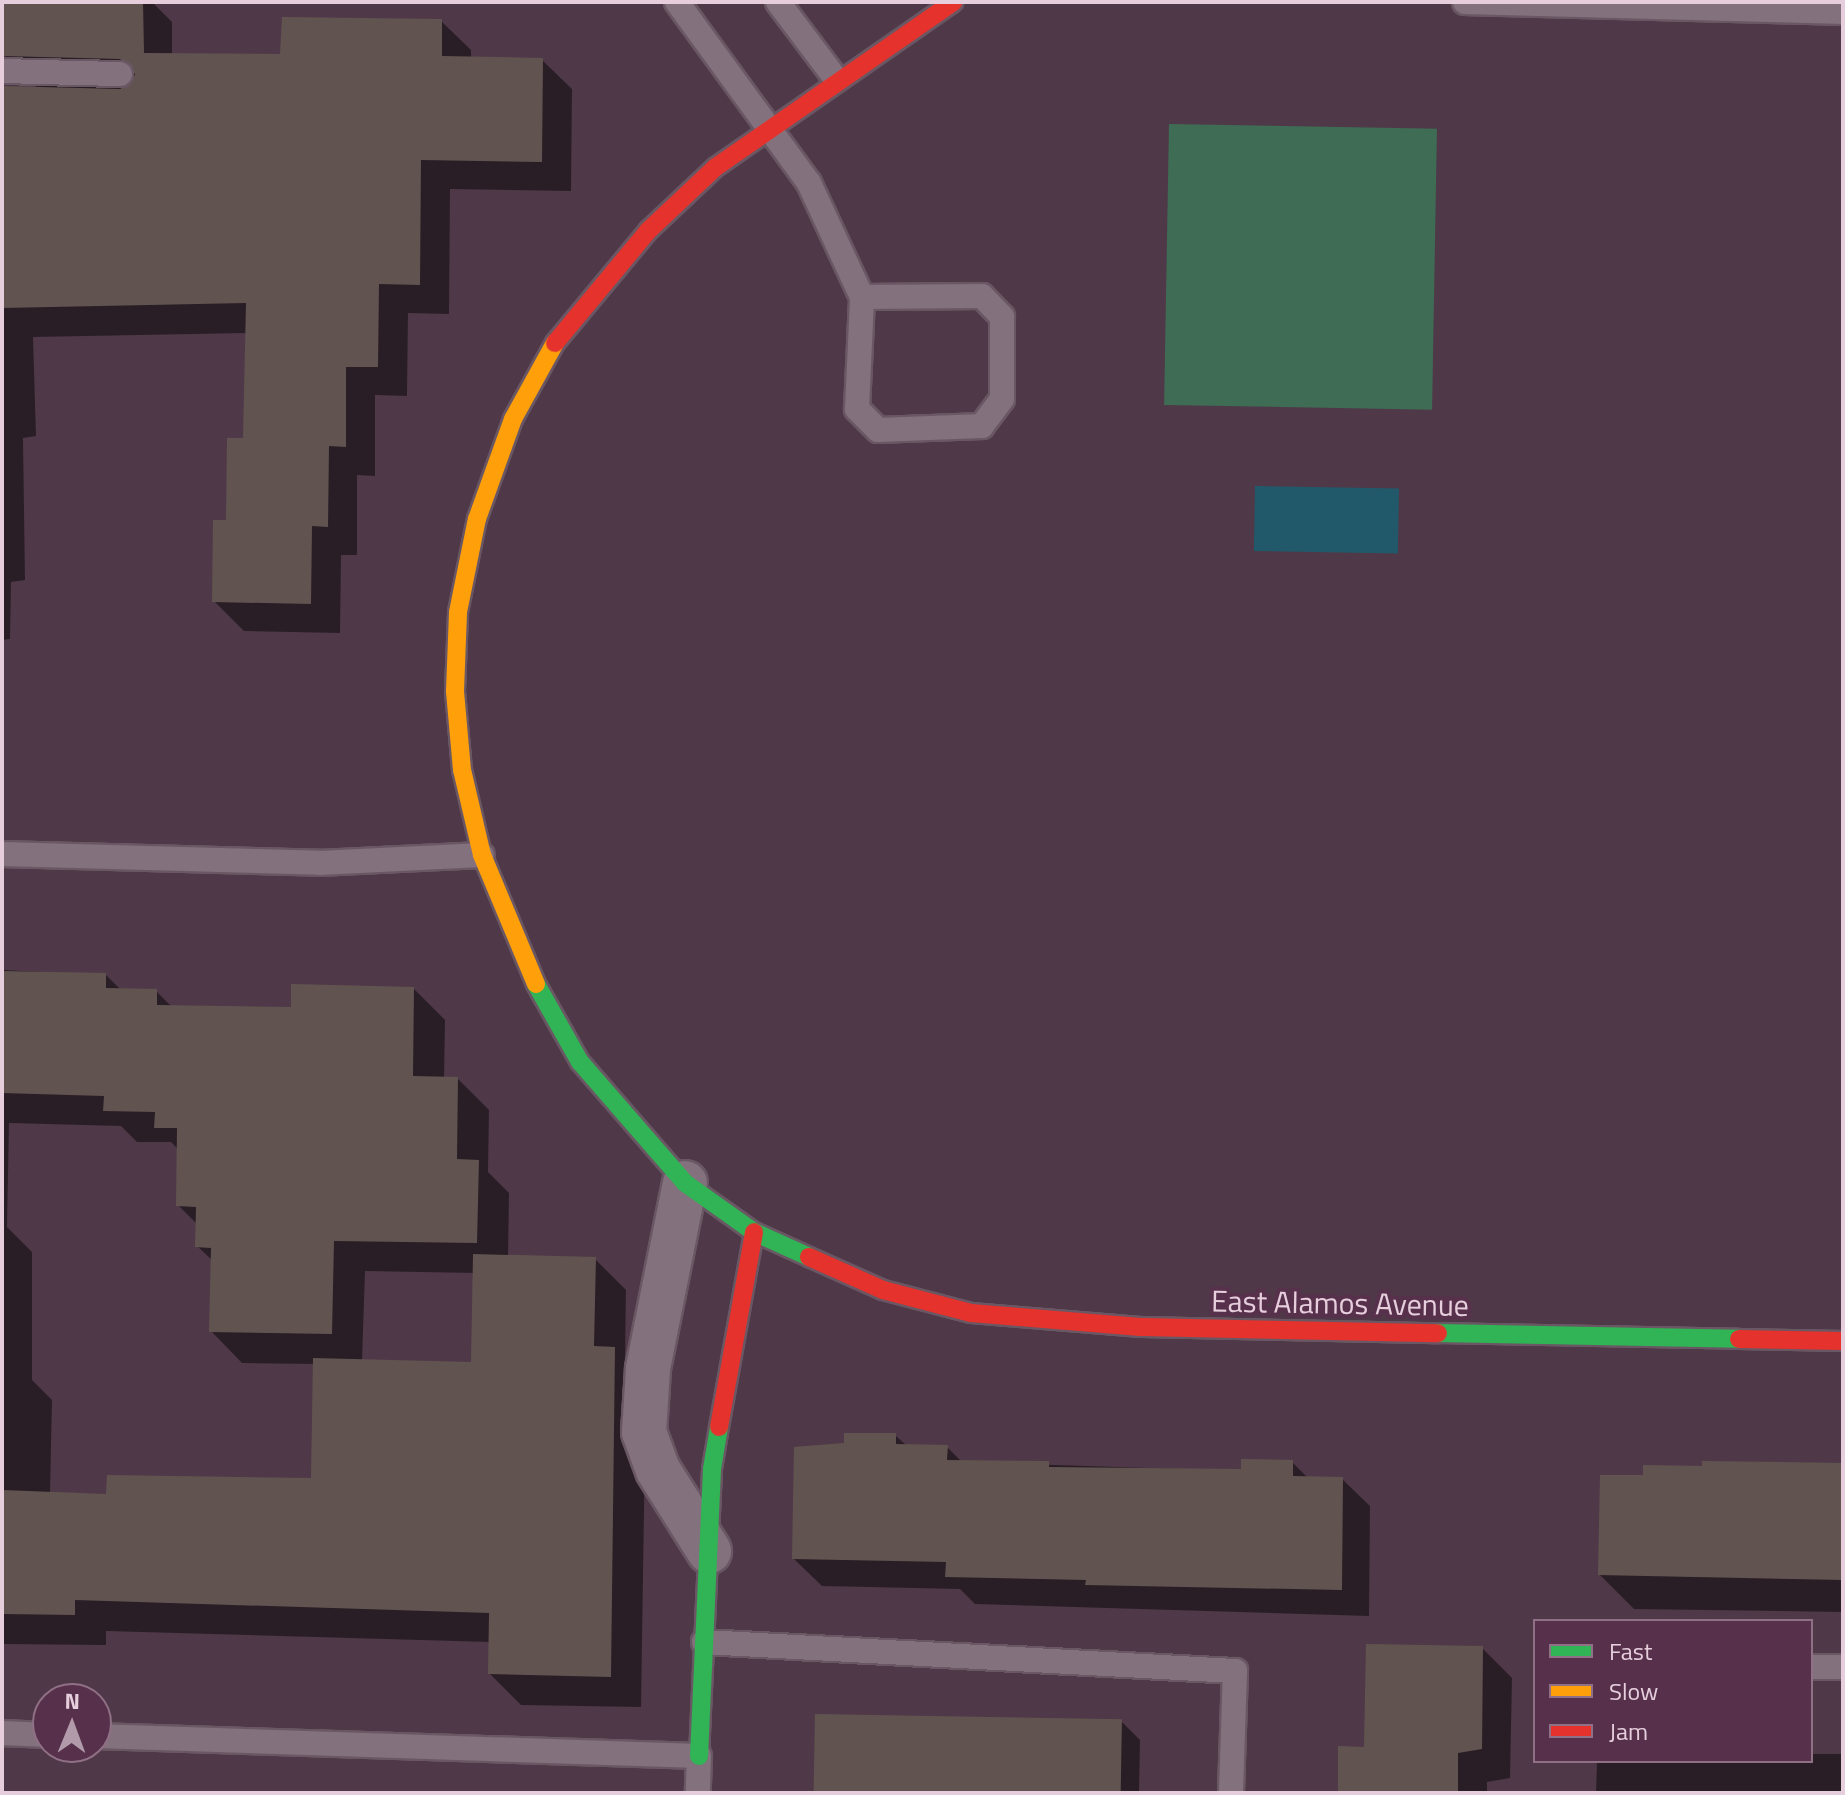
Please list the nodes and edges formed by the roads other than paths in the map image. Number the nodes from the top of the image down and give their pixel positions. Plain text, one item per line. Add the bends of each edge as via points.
1 (677, 2) edge
2 (778, 2) edge
3 (953, 2) edge
4 (1465, 2) edge
5 (1843, 12) edge
6 (2, 71) edge
7 (120, 74) dead end
8 (836, 79) junction
9 (768, 127) junction
10 (862, 297) junction
11 (2, 854) edge
12 (482, 855) junction
13 (685, 1183) junction
14 (754, 1232) junction
15 (1843, 1341) edge
16 (709, 1551) junction
17 (704, 1642) junction
18 (1813, 1667) edge
19 (1843, 1667) edge
20 (2, 1733) edge
21 (32, 1734) edge
22 (112, 1737) edge
23 (699, 1756) junction
24 (698, 1793) edge
25 (1231, 1793) edge

1 - 9 lane
2 - 8 lane
3 - 8 street, East Alamos Avenue
4 - 5 lane
6 - 7 lane
8 - 9 street, East Alamos Avenue
9 - 10 lane via 809,183
9 - 12 street, East Alamos Avenue via 648,231 561,333 513,419 477,519 458,612 456,707 462,770
10 - 10 lane via 982,296 1002,317 1002,399 982,426 878,430 857,409
11 - 12 lane via 319,863
12 - 13 street, East Alamos Avenue via 523,961 580,1062
13 - 14 street, East Alamos Avenue
13 - 16 street via 648,1369 644,1432 658,1470
14 - 15 street, East Alamos Avenue via 843,1274 971,1313 1069,1324
14 - 16 street via 719,1411
16 - 17 street
17 - 23 street
17 - 25 lane via 1235,1671
18 - 19 lane
20 - 21 lane
22 - 23 lane
23 - 24 lane

